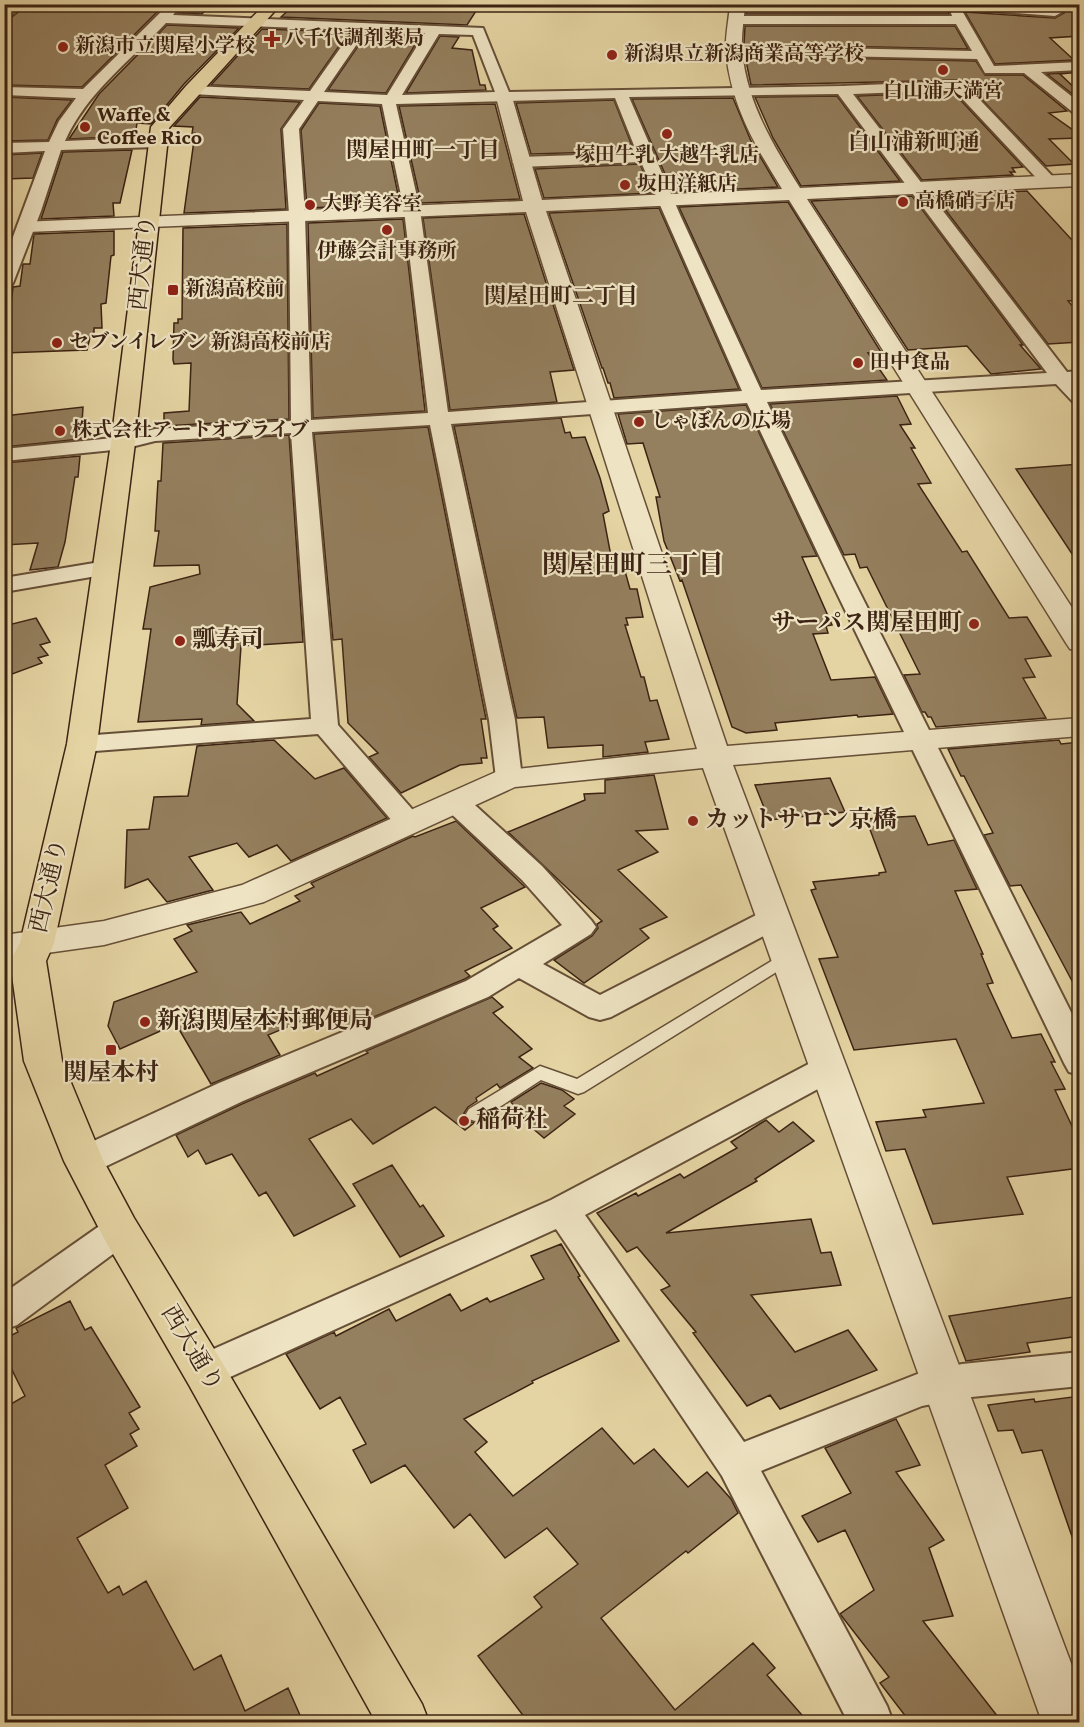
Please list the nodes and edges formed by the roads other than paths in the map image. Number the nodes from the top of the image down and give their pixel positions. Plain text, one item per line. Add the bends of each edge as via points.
1 (19, 4) edge
2 (176, 4) edge
3 (737, 12) edge
4 (1055, 12) dead end
5 (265, 14) edge
6 (4, 16) edge
7 (164, 19) junction
8 (959, 20) junction
9 (362, 27) junction
10 (434, 30) junction
11 (734, 50) junction
12 (980, 55) junction
13 (1080, 66) edge
14 (1028, 69) junction
15 (192, 90) junction
16 (842, 90) junction
17 (4, 92) edge
18 (741, 92) junction
19 (620, 93) junction
20 (88, 94) junction
21 (314, 97) junction
22 (504, 97) junction
23 (392, 100) junction
24 (1080, 111) edge
25 (157, 142) junction
26 (54, 146) junction
27 (4, 148) edge
28 (647, 157) junction
29 (520, 162) junction
30 (1063, 181) edge
31 (916, 189) junction
32 (795, 195) junction
33 (665, 200) junction
34 (1080, 201) edge
35 (536, 206) junction
36 (412, 210) junction
37 (297, 214) junction
38 (149, 220) junction
39 (27, 226) junction
40 (4, 283) edge
41 (1071, 378) edge
42 (914, 385) junction
43 (754, 396) junction
44 (1080, 398) edge
45 (599, 407) junction
46 (439, 417) junction
47 (301, 426) junction
48 (123, 443) junction
49 (4, 455) edge
50 (106, 568) junction
51 (4, 585) edge
52 (1080, 643) edge
53 (326, 726) junction
54 (1080, 727) edge
55 (921, 740) junction
56 (82, 744) junction
57 (715, 757) junction
58 (509, 778) junction
59 (455, 802) junction
60 (409, 823) junction
61 (774, 918) junction
62 (21, 945) edge
63 (788, 957) junction
64 (518, 964) junction
65 (1080, 1063) edge
66 (829, 1068) junction
67 (475, 1114) dead end
68 (84, 1161) junction
69 (563, 1210) junction
70 (120, 1230) junction
71 (4, 1314) edge
72 (1080, 1370) edge
73 (204, 1371) junction
74 (945, 1385) junction
75 (736, 1463) junction
76 (404, 1722) edge
77 (872, 1722) edge
78 (1067, 1722) edge

1 - 6 street
2 - 7 street
3 - 8 street
3 - 11 street
4 - 8 street via 954,5
5 - 7 street
5 - 9 street
5 - 15 highway, 西大通り
7 - 20 street
8 - 12 street
9 - 10 street
9 - 21 street
10 - 22 street via 478,31
10 - 23 street
11 - 12 street
11 - 18 street
12 - 14 street via 990,70
13 - 14 street
14 - 24 street
15 - 21 street
15 - 25 highway, 西大通り via 160,127
16 - 18 street
16 - 30 street via 958,85
16 - 31 street
17 - 20 street
18 - 19 street
18 - 32 street via 761,141
19 - 22 street
19 - 28 street
20 - 26 street
21 - 23 street
21 - 37 street via 291,129
22 - 23 street
22 - 29 street
23 - 36 street via 389,104
25 - 26 street
25 - 38 highway, 西大通り
26 - 27 street
26 - 39 street
28 - 29 street
28 - 33 street
29 - 35 street
30 - 31 street
30 - 34 street
31 - 32 street
31 - 41 street
32 - 33 street
32 - 42 street
33 - 35 street
33 - 43 street
35 - 36 street
35 - 45 street
36 - 37 street
36 - 46 street
37 - 38 street
37 - 47 street
38 - 39 street
38 - 48 highway, 西大通り
39 - 40 street
41 - 42 street
41 - 44 street
42 - 43 street
42 - 52 street
43 - 45 street
43 - 55 street
45 - 46 street
45 - 57 street
46 - 47 street
46 - 58 street via 502,720
47 - 48 street via 155,435
47 - 53 street
48 - 49 street
48 - 50 highway, 西大通り
50 - 51 street
50 - 56 highway, 西大通り
53 - 56 street
53 - 60 street
54 - 55 street
55 - 57 street
55 - 65 street
56 - 62 highway, 西大通り
57 - 58 street
57 - 61 street
58 - 59 street
59 - 60 street
59 - 64 street via 532,873 581,927
60 - 62 street via 252,894 104,933
61 - 63 street
61 - 64 street via 600,1009
62 - 68 highway, 西大通り via 28,962 43,1061
63 - 66 street
63 - 67 lane via 578,1087 540,1071
64 - 68 street via 477,989 231,1092
66 - 69 street
66 - 74 street
68 - 70 highway, 西大通り
69 - 73 street
69 - 75 street
70 - 71 street
70 - 73 highway, 西大通り
72 - 74 street
73 - 76 highway, 西大通り
74 - 75 street via 920,1390
74 - 78 street
75 - 77 street

